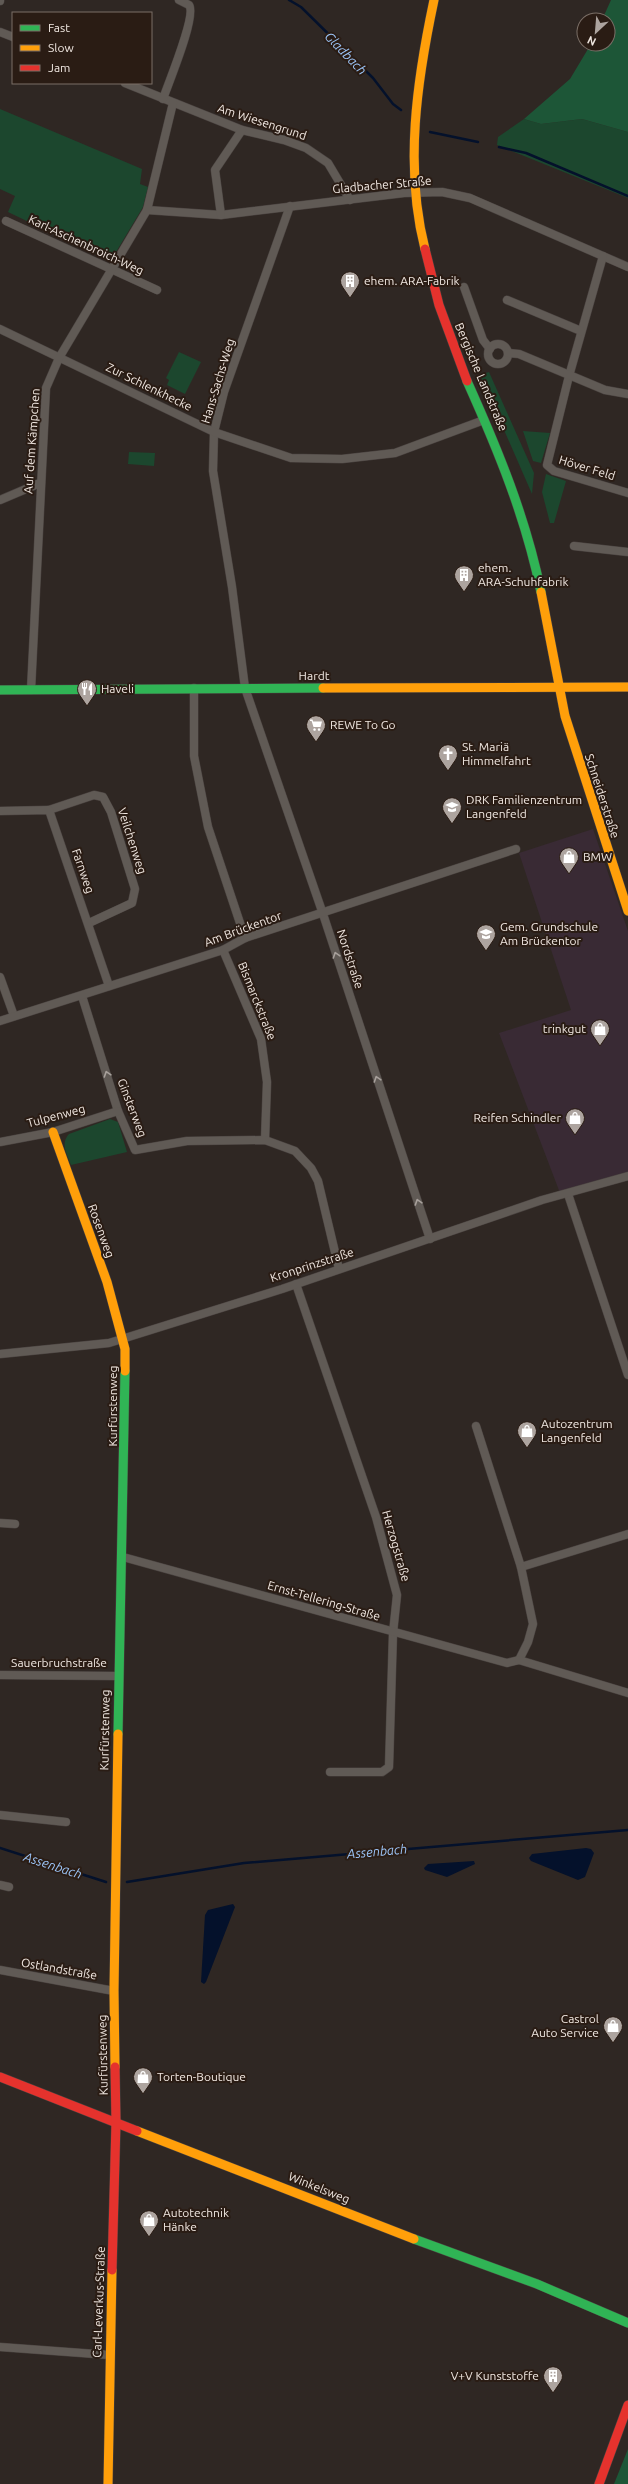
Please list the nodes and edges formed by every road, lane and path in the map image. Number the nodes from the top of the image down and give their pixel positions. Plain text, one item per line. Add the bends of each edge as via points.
1 (178, 0) edge
2 (434, 0) edge
3 (0, 32) edge
4 (12, 37) edge
5 (127, 84) edge
6 (163, 99) junction
7 (173, 103) junction
8 (242, 130) junction
9 (417, 193) junction
10 (350, 200) junction
11 (290, 206) junction
12 (147, 210) junction
13 (221, 215) junction
14 (6, 221) dead end
15 (603, 256) junction
16 (628, 267) edge
17 (110, 270) junction
18 (464, 286) dead end
19 (156, 290) dead end
20 (508, 300) dead end
21 (0, 329) edge
22 (582, 331) junction
23 (490, 349) junction
24 (508, 353) junction
25 (59, 358) junction
26 (569, 376) junction
27 (628, 394) edge
28 (484, 420) junction
29 (214, 432) junction
30 (40, 483) junction
31 (628, 493) edge
32 (0, 500) edge
33 (574, 546) dead end
34 (628, 552) edge
35 (557, 687) junction
36 (628, 687) edge
37 (194, 688) junction
38 (245, 688) junction
39 (0, 690) edge
40 (31, 690) junction
41 (49, 810) junction
42 (0, 811) edge
43 (516, 849) dead end
44 (628, 911) edge
45 (323, 914) junction
46 (89, 923) junction
47 (245, 938) junction
48 (223, 950) junction
49 (0, 977) edge
50 (109, 986) junction
51 (82, 996) junction
52 (14, 1016) junction
53 (0, 1021) edge
54 (118, 1111) junction
55 (53, 1132) junction
56 (265, 1140) junction
57 (0, 1142) edge
58 (628, 1176) edge
59 (568, 1194) junction
60 (430, 1239) junction
61 (339, 1269) junction
62 (296, 1284) junction
63 (122, 1340) junction
64 (0, 1354) edge
65 (628, 1375) edge
66 (476, 1426) dead end
67 (0, 1523) edge
68 (15, 1524) dead end
69 (628, 1534) edge
70 (123, 1557) junction
71 (521, 1567) junction
72 (393, 1632) junction
73 (519, 1660) junction
74 (0, 1675) edge
75 (118, 1676) junction
76 (628, 1693) edge
77 (330, 1772) dead end
78 (0, 1815) edge
79 (66, 1822) dead end
80 (0, 1885) edge
81 (9, 1887) dead end
82 (0, 1970) edge
83 (114, 1991) junction
84 (0, 2077) edge
85 (116, 2122) junction
86 (628, 2323) edge
87 (0, 2347) edge
88 (109, 2355) junction
89 (628, 2405) edge
90 (108, 2484) edge
91 (599, 2484) edge

1 - 6 street via 189,5 191,12 187,34
2 - 9 street, Bergische Landstraße via 420,61 416,105
3 - 4 street
5 - 6 street, Am Wiesengrund
6 - 7 street, Am Wiesengrund
7 - 8 street, Am Wiesengrund
7 - 12 street, Auf dem Kämpchen
8 - 10 street, Am Wiesengrund via 306,148 328,163
8 - 13 street via 215,170
9 - 10 street, Gladbacher Straße
9 - 15 street, Gladbacher Straße via 442,192 470,198
9 - 28 street, Bergische Landstraße via 421,234 439,305 460,365
10 - 11 street, Gladbacher Straße
11 - 13 street, Gladbacher Straße
11 - 29 street, Hans-Sachs-Weg via 224,392
12 - 13 street, Gladbacher Straße
12 - 17 street, Auf dem Kämpchen
14 - 17 street, Karl-Aschenbroich-Weg
15 - 16 street, Gladbacher Straße
15 - 22 street
17 - 19 street, Karl-Aschenbroich-Weg
17 - 25 street, Auf dem Kämpchen
18 - 23 street via 483,340
20 - 22 street
21 - 25 street, Zur Schlenkhecke
22 - 26 street
23 - 24 street via 499,344 504,346
23 - 24 street via 489,357 495,363 505,361
24 - 26 street via 519,354
25 - 29 street, Zur Schlenkhecke
25 - 30 street, Auf dem Kämpchen via 46,388
26 - 27 street via 605,390
26 - 31 street, Höver Feld via 547,461 550,469
28 - 29 street, Zur Schlenkhecke via 395,453 342,459 292,458
28 - 35 street, Bergische Landstraße via 518,502 537,575
29 - 38 street, Hans-Sachs-Weg via 213,470
30 - 32 street
30 - 40 street, Auf dem Kämpchen
33 - 34 street
35 - 36 street, Hardt
35 - 38 street, Hardt
35 - 44 street, Schneiderstraße via 598,824
37 - 38 street, Hardt
37 - 40 street, Hardt
37 - 47 street via 194,756 208,827
38 - 45 street, Nordstraße
39 - 40 street, Hardt
41 - 42 street
41 - 46 street, Farnweg
41 - 46 street, Veilchenweg via 94,795 103,797 111,812 135,889 132,902
43 - 45 street, Am Brückentor
45 - 47 street, Am Brückentor
60 -> 45 street, Nordstraße
46 - 50 street, Farnweg
47 - 48 street, Am Brückentor
48 - 50 street, Am Brückentor
48 - 56 street, Bismarckstraße via 261,1039 267,1082
49 - 52 street
50 - 51 street, Am Brückentor
51 - 52 street, Am Brückentor
54 -> 51 street, Ginsterweg
52 - 53 street, Am Brückentor
54 - 55 street, Tulpenweg
54 - 56 street, Ginsterweg via 135,1150 187,1141
55 - 57 street, Tulpenweg
55 - 63 street, Rosenweg via 107,1282
56 - 61 street via 295,1151 311,1168 318,1181
58 - 59 street, Kronprinzstraße
59 - 60 street, Kronprinzstraße
59 - 65 street
60 - 61 street, Kronprinzstraße
61 - 62 street, Kronprinzstraße
62 - 63 street, Kronprinzstraße
62 - 72 street, Herzogstraße via 378,1524 397,1595
63 - 64 street, Kronprinzstraße
63 - 70 street, Kurfürstenweg via 125,1349
66 - 71 street
67 - 68 street
69 - 71 street
70 - 72 street, Ernst-Tellering-Straße
70 - 75 street, Kurfürstenweg
71 - 73 street via 532,1624 528,1642
72 - 73 street, Ernst-Tellering-Straße via 507,1663
72 - 77 street, Herzogstraße via 389,1767 382,1772
73 - 76 street, Ernst-Tellering-Straße
74 - 75 street, Sauerbruchstraße
75 - 83 street, Kurfürstenweg
78 - 79 street
80 - 81 street
82 - 83 street, Ostlandstraße
83 - 85 street, Kurfürstenweg
84 - 85 street, Winkelsweg
85 - 86 street, Winkelsweg via 458,2256 537,2284
85 - 88 street, Carl-Leverkus-Straße
87 - 88 street
88 - 90 street, Carl-Leverkus-Straße
89 - 91 street

